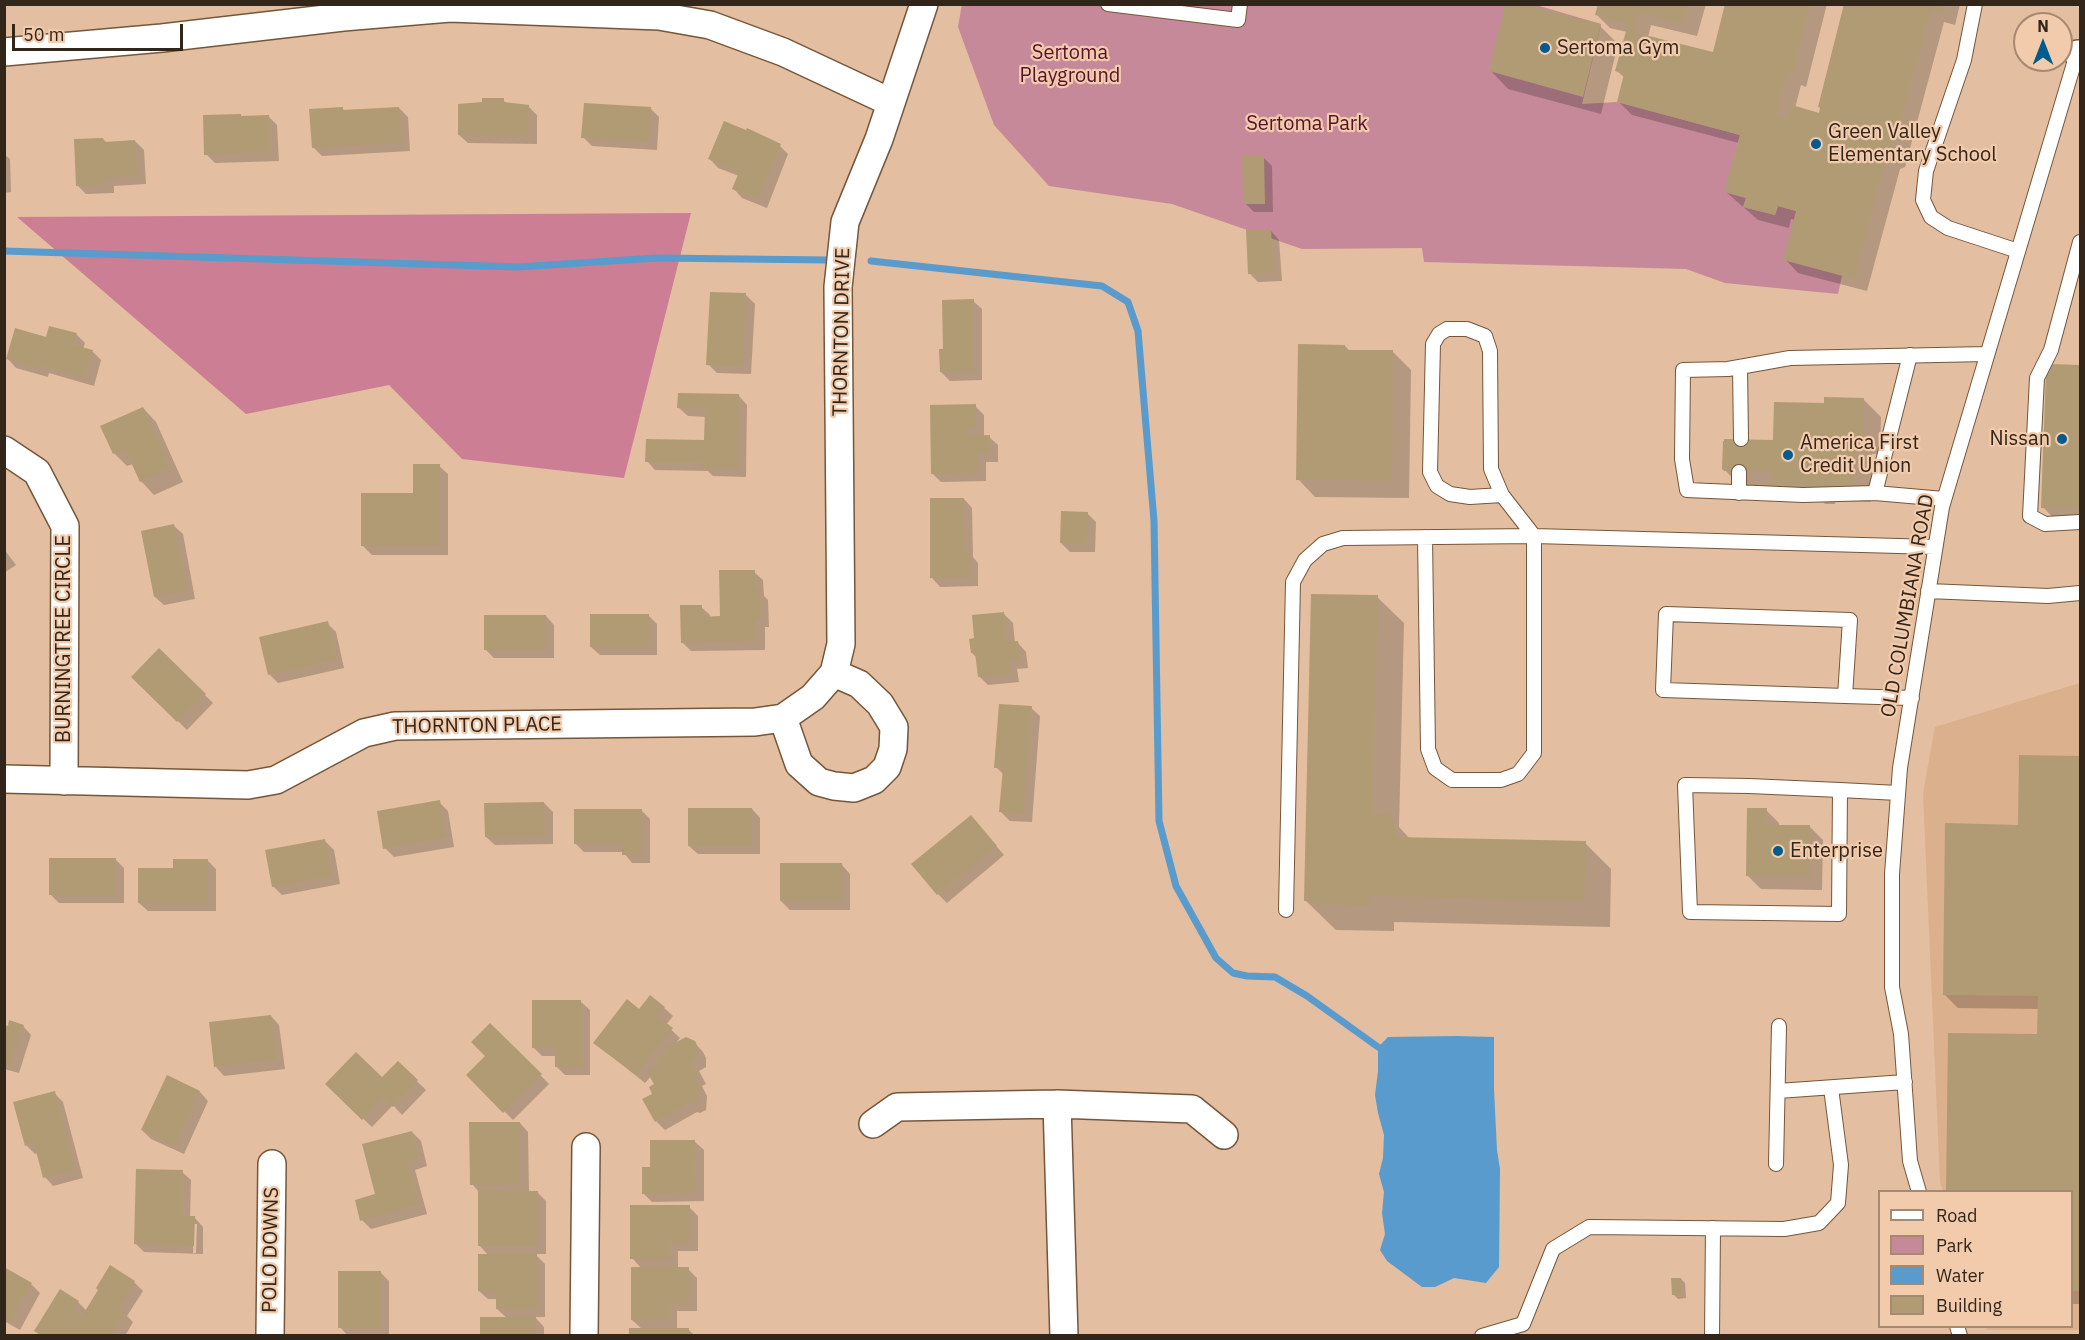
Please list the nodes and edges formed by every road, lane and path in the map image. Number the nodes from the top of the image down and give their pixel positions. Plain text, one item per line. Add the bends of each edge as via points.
1 (924, 4) edge
2 (1108, 4) edge
3 (1240, 4) edge
4 (1975, 4) edge
5 (2080, 50) edge
6 (4, 52) edge
7 (890, 102) junction
8 (2080, 242) edge
9 (2018, 251) junction
10 (1988, 354) junction
11 (1910, 355) junction
12 (1740, 367) junction
13 (1741, 439) dead end
14 (4, 450) edge
15 (1739, 472) dead end
16 (1739, 492) junction
17 (1875, 492) junction
18 (1502, 495) junction
19 (1944, 499) junction
20 (2080, 522) edge
21 (1534, 536) junction
22 (1425, 537) junction
23 (1935, 547) junction
24 (1928, 591) junction
25 (2080, 593) edge
26 (834, 673) junction
27 (1845, 696) junction
28 (1912, 698) junction
29 (783, 718) junction
30 (4, 779) edge
31 (64, 781) junction
32 (1840, 790) junction
33 (1898, 794) junction
34 (1286, 910) dead end
35 (1779, 1026) dead end
36 (1905, 1082) junction
37 (1831, 1088) junction
38 (1778, 1091) junction
39 (1057, 1104) junction
40 (873, 1124) dead end
41 (1224, 1135) dead end
42 (586, 1147) dead end
43 (272, 1164) dead end
44 (1776, 1164) dead end
45 (1919, 1190) edge
46 (1713, 1228) junction
47 (270, 1335) edge
48 (584, 1335) edge
49 (1064, 1335) edge
50 (1482, 1335) edge
51 (1712, 1335) edge

1 - 7 street, THORNTON DRIVE
2 - 3 lane via 1238,20
4 - 9 lane via 1964,60 1926,171 1923,200 1931,217 1948,228
5 - 9 lane, OLD COLUMBIANA ROAD
6 - 7 street via 450,8 659,16 710,25 783,52
7 - 26 street, THORNTON DRIVE via 845,222 839,276 842,644
8 - 20 lane via 2051,350 2037,378 2030,516 2044,524
9 - 10 lane, OLD COLUMBIANA ROAD
10 - 11 lane
10 - 19 lane, OLD COLUMBIANA ROAD
11 - 12 lane via 1790,358
11 - 17 lane
12 - 13 lane
12 - 16 lane via 1683,370 1682,459 1687,490
14 - 31 street, BURNINGTREE CIRCLE via 37,472 65,526
15 - 16 lane
16 - 17 lane
17 - 19 lane
18 - 18 lane via 1491,469 1491,351 1485,336 1467,329 1447,329 1433,344 1430,472 1437,486 1450,494
18 - 21 lane
19 - 23 lane, OLD COLUMBIANA ROAD
21 - 22 lane
21 - 22 lane via 1534,753 1518,774 1501,780 1452,780 1435,768 1428,749
21 - 23 lane
22 - 34 lane via 1343,538 1323,544 1305,560 1293,582
23 - 24 lane, OLD COLUMBIANA ROAD
24 - 25 lane via 2048,596
24 - 28 lane, OLD COLUMBIANA ROAD
26 - 29 street, THORNTON DRIVE via 813,697
26 - 29 street via 859,684 880,704 894,727 887,767 874,780 854,788 819,782 799,764
27 - 27 lane via 1663,690 1665,614 1850,620
27 - 28 lane
28 - 33 lane, OLD COLUMBIANA ROAD
29 - 31 street, THORNTON PLACE via 755,722 394,726 364,733 276,780 248,785
30 - 31 street, THORNTON PLACE
32 - 32 lane via 1685,785 1690,912 1839,914
32 - 33 lane
33 - 36 lane, OLD COLUMBIANA ROAD via 1892,874 1892,987
35 - 38 lane
36 - 37 lane
36 - 45 lane, OLD COLUMBIANA ROAD via 1910,1161
37 - 38 lane
37 - 46 lane via 1840,1165 1838,1203 1819,1223 1784,1229
38 - 44 lane
39 - 40 street via 897,1107
39 - 41 street via 1192,1109
39 - 49 street
42 - 48 street
43 - 47 street, POLO DOWNS
46 - 50 lane via 1589,1227 1553,1250 1523,1324
46 - 51 lane

